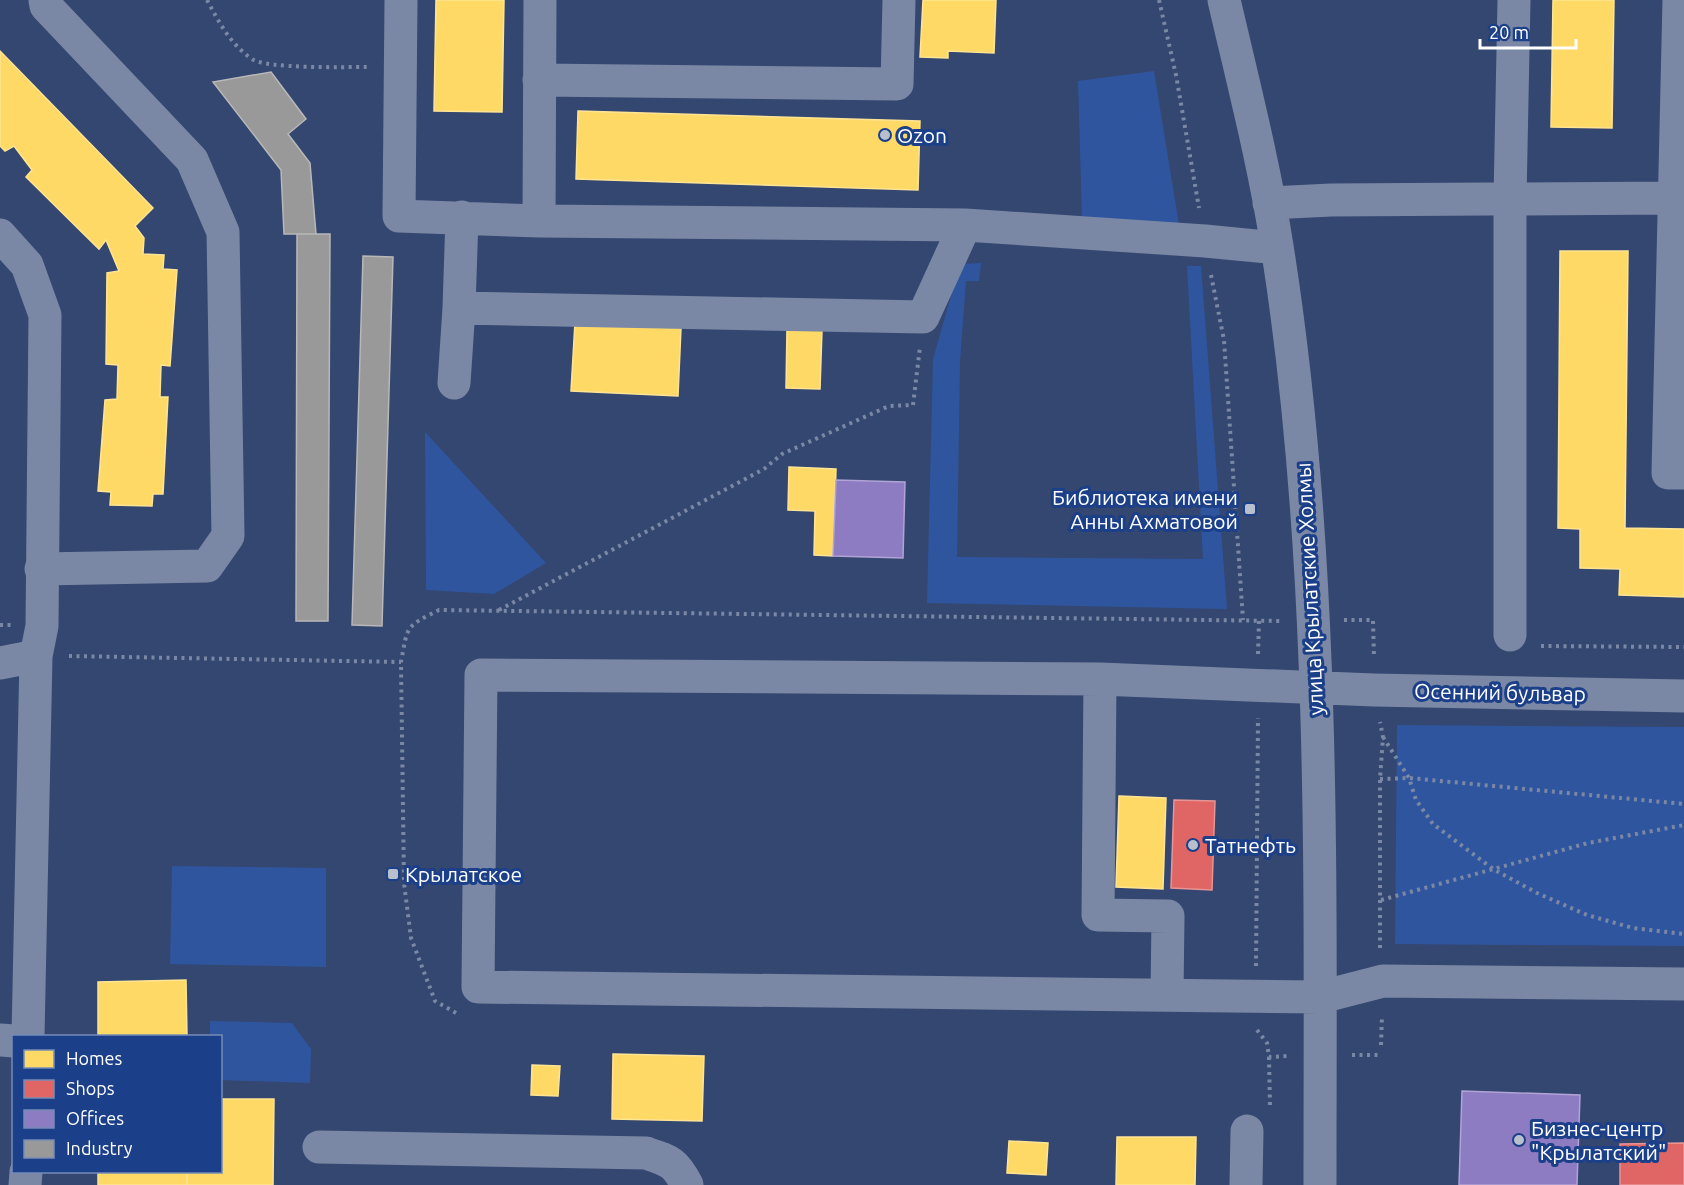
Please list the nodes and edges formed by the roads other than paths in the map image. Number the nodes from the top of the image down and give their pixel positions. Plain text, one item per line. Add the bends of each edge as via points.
1 (45, 0) edge
2 (401, 0) edge
3 (540, 0) edge
4 (899, 0) edge
5 (1224, 0) edge
6 (1514, 0) edge
7 (1679, 0) edge
8 (540, 80) junction
9 (1510, 198) junction
10 (1675, 198) junction
11 (1269, 203) junction
12 (462, 217) junction
13 (539, 220) junction
14 (965, 225) junction
15 (0, 235) edge
16 (1277, 248) junction
17 (459, 308) junction
18 (1678, 361) edge
19 (454, 383) dead end
20 (1684, 473) edge
21 (41, 569) junction
22 (1510, 635) road end
23 (36, 656) junction
24 (0, 663) edge
25 (1100, 679) junction
26 (1316, 687) junction
27 (1684, 696) edge
28 (1684, 984) edge
29 (1167, 994) junction
30 (1321, 997) junction
31 (28, 1035) edge
32 (1247, 1131) dead end
33 (319, 1147) dead end
34 (687, 1185) edge
35 (1246, 1185) edge
36 (1320, 1185) edge

1 - 21 street via 46,6 192,160 223,232 228,536 207,566
2 - 12 street via 399,216
3 - 8 street
4 - 8 street via 897,84
5 - 11 street, улица Крылатские Холмы
6 - 9 street
7 - 10 street
8 - 13 street
9 - 10 street
9 - 11 street
9 - 22 street
10 - 18 street
11 - 16 street, улица Крылатские Холмы
12 - 13 street
12 - 17 street
13 - 14 street
14 - 16 street
14 - 17 street via 923,317
15 - 21 street via 27,265 45,315
16 - 26 street, улица Крылатские Холмы via 1298,409 1313,591
17 - 19 street
18 - 20 street via 1668,472
21 - 23 street via 42,626
23 - 24 street
23 - 31 street
25 - 26 street, Осенний бульвар
25 - 29 street via 1098,915 1168,916
25 - 29 street, Осенний бульвар via 480,675 478,987
26 - 27 street, Осенний бульвар
26 - 30 street, улица Крылатские Холмы
28 - 30 street via 1383,981
29 - 30 street
30 - 36 street, улица Крылатские Холмы
32 - 35 street
33 - 34 street via 646,1153 670,1161

